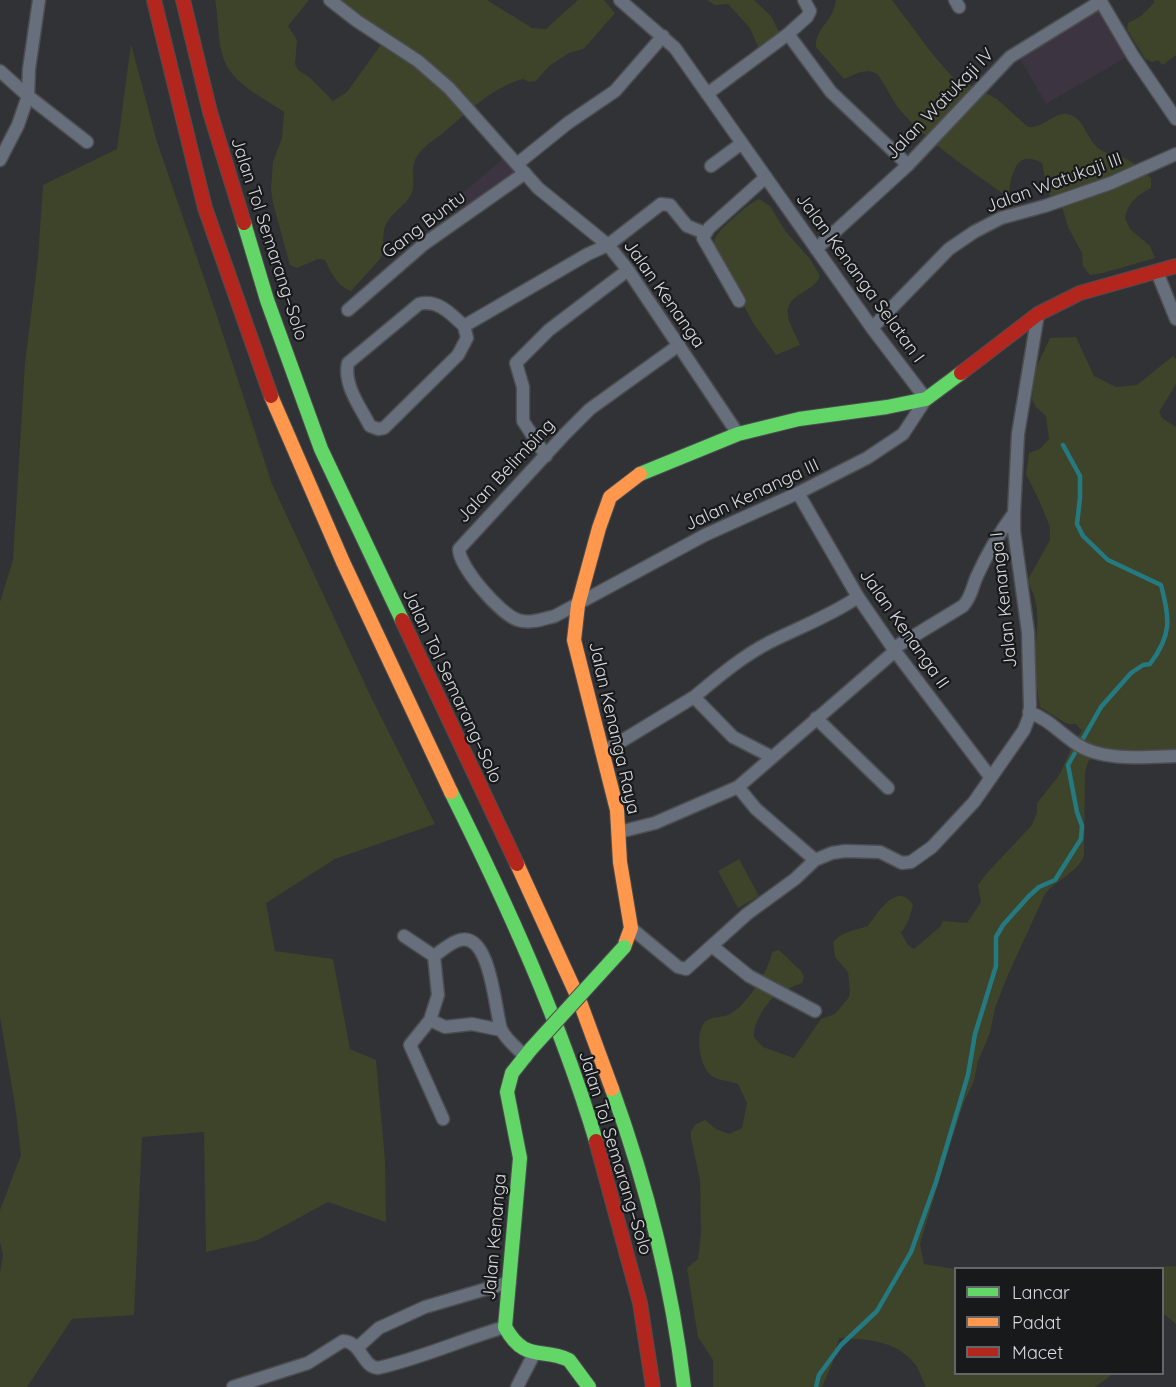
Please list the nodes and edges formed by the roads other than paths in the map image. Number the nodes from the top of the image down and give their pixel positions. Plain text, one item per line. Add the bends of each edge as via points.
1 (39, 0) edge
2 (154, 0) edge
3 (183, 0) edge
4 (330, 0) edge
5 (620, 0) edge
6 (804, 0) edge
7 (1101, 1) edge
8 (788, 34) junction
9 (663, 36) junction
10 (0, 70) edge
11 (707, 94) junction
12 (28, 96) junction
13 (1176, 119) edge
14 (87, 142) dead end
15 (742, 143) junction
16 (1176, 154) edge
17 (0, 160) edge
18 (908, 165) junction
19 (711, 166) dead end
20 (521, 169) junction
21 (766, 177) junction
22 (705, 233) junction
23 (608, 245) junction
24 (816, 249) junction
25 (1176, 266) edge
26 (628, 270) junction
27 (1157, 272) junction
28 (739, 301) dead end
29 (348, 309) dead end
30 (1038, 314) junction
31 (1176, 319) edge
32 (464, 326) junction
33 (872, 328) junction
34 (679, 345) junction
35 (926, 399) junction
36 (738, 434) junction
37 (546, 456) junction
38 (798, 493) junction
39 (1014, 513) junction
40 (858, 597) junction
41 (578, 605) junction
42 (895, 650) junction
43 (694, 697) junction
44 (1029, 712) junction
45 (816, 718) junction
46 (602, 753) junction
47 (1176, 756) edge
48 (772, 757) junction
49 (991, 778) junction
50 (738, 787) junction
51 (888, 788) dead end
52 (619, 832) junction
53 (815, 860) junction
54 (631, 928) junction
55 (404, 936) dead end
56 (712, 946) junction
57 (434, 956) junction
58 (815, 1011) dead end
59 (430, 1020) junction
60 (501, 1030) junction
61 (528, 1053) junction
62 (443, 1119) dead end
63 (510, 1282) junction
64 (506, 1327) junction
65 (358, 1347) junction
66 (534, 1354) junction
67 (233, 1387) edge
68 (517, 1387) edge
69 (589, 1387) edge
70 (653, 1387) edge
71 (684, 1387) edge

1 - 12 street
2 - 70 main road, Jalan Tol Semarang–Solo via 205,208 263,377 343,562 541,987 582,1095 639,1304
3 - 71 main road, Jalan Tol Semarang–Solo via 210,112 267,300 321,449 526,882 580,1002 618,1106 657,1239
4 - 20 street, Jalan Kenanga via 449,88
5 - 9 street, Jalan Kenanga Selatan I
6 - 8 street via 810,11
7 - 13 street
7 - 18 street, Jalan Watukaji IV via 1010,57
8 - 11 street
8 - 18 street via 831,92
9 - 11 street, Jalan Kenanga Selatan I
9 - 20 street via 615,91 568,123
10 - 12 street
11 - 15 street, Jalan Kenanga Selatan I
12 - 14 street
12 - 17 street
15 - 19 street
15 - 21 street, Jalan Kenanga Selatan I
16 - 33 street, Jalan Watukaji III via 1111,183 1001,218 974,232 949,249
18 - 24 street, Jalan Watukaji IV
20 - 23 street, Jalan Kenanga via 538,188
20 - 29 street, Gang Buntu
21 - 22 street
21 - 24 street, Jalan Kenanga Selatan I
22 - 23 street via 687,226 670,205 661,204
22 - 28 street via 705,243
23 - 26 street, Jalan Kenanga
23 - 32 street
24 - 33 street, Jalan Kenanga Selatan I
25 - 27 main road, Jalan Kenanga Raya
26 - 34 street, Jalan Kenanga
26 - 37 street via 549,330 516,363 524,421
27 - 30 main road, Jalan Kenanga Raya via 1080,292
27 - 31 street
30 - 35 main road, Jalan Kenanga Raya
30 - 39 street, Jalan Kenanga I via 1015,458
32 - 32 street via 467,338 458,355 384,428 370,426 346,376 348,363 425,302 447,310
33 - 35 street, Jalan Kenanga Selatan I
34 - 36 street, Jalan Kenanga
34 - 37 street, Jalan Belimbing via 590,409
35 - 36 main road, Jalan Kenanga Raya via 799,419
35 - 38 street, Jalan Kenanga III via 903,434 867,458
36 - 41 main road, Jalan Kenanga Raya via 637,475 610,497
37 - 41 street, Jalan Belimbing via 467,539 459,549 460,559 476,583 511,618 528,622 555,616
38 - 40 street, Jalan Kenanga II
38 - 41 street, Jalan Kenanga III via 705,535
39 - 42 street, Jalan Kenanga I via 976,577 971,597
39 - 44 street, Jalan Kenanga I via 1028,632
40 - 42 street, Jalan Kenanga II
40 - 43 street via 730,666
41 - 46 main road, Jalan Kenanga Raya via 574,640
42 - 45 street, Jalan Kenanga I
42 - 49 street, Jalan Kenanga II
43 - 46 street
43 - 48 street via 733,737
44 - 47 street via 1043,717 1089,751 1123,757
44 - 49 street, Jalan Kenanga I via 1024,730
45 - 48 street, Jalan Kenanga I
45 - 51 street
46 - 52 main road, Jalan Kenanga Raya
48 - 50 street, Jalan Kenanga I
49 - 53 street, Jalan Kenanga I via 932,847 907,864 880,852 845,851
50 - 52 street, Jalan Kenanga I via 655,823
50 - 53 street via 756,809
52 - 54 main road, Jalan Kenanga Raya
53 - 56 street, Jalan Kenanga I
54 - 56 street, Jalan Kenanga I via 682,969
54 - 61 main road, Jalan Kenanga Raya, bridge via 624,947
55 - 57 street
56 - 58 street via 749,976
57 - 59 street via 438,995
57 - 60 street via 458,940 466,939 478,947 492,979
59 - 60 street via 445,1027 472,1024
59 - 62 street via 410,1045
60 - 61 street
61 - 63 main road, Jalan Kenanga via 512,1073 507,1092 520,1158
63 - 64 main road, Jalan Kenanga
63 - 65 street via 425,1307 379,1328
64 - 65 street via 378,1368 369,1364
64 - 66 main road, Jalan Kenanga via 511,1339
65 - 67 street via 343,1341 308,1363
66 - 68 street
66 - 69 main road, Jalan Kenanga via 568,1359

